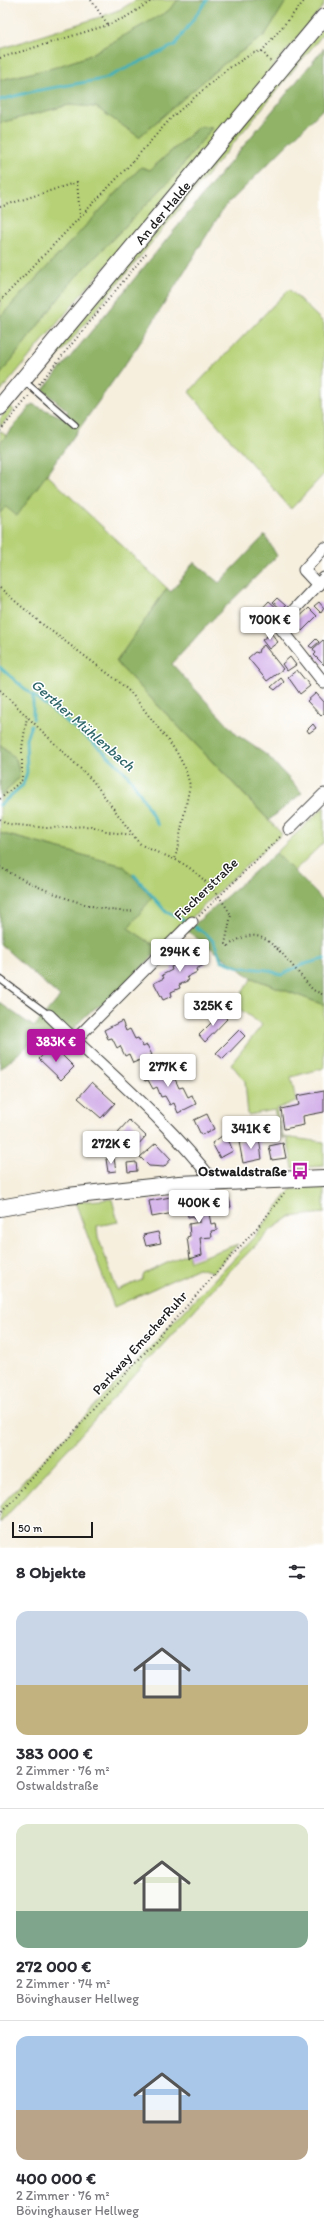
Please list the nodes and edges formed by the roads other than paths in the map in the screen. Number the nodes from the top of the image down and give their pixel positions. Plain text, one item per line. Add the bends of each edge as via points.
1 (324, 17) edge
2 (23, 380) junction
3 (0, 407) edge
4 (75, 425) dead end
5 (323, 551) edge
6 (321, 581) edge
7 (324, 683) edge
8 (324, 794) edge
9 (289, 829) road end
10 (192, 922) road end
11 (0, 979) edge
12 (49, 1015) joint
13 (75, 1040) junction
14 (324, 1178) edge
15 (213, 1181) junction
16 (0, 1208) edge

1 - 2 street, An der Halde
2 - 3 street, An der Halde
2 - 4 lane
5 - 6 street via 304,570
6 - 7 street via 279,626
8 - 9 street
10 - 13 street, Fischerstraße
11 - 12 lane
12 - 13 street
13 - 15 street via 165,1126
14 - 15 street
15 - 16 street via 68,1196

